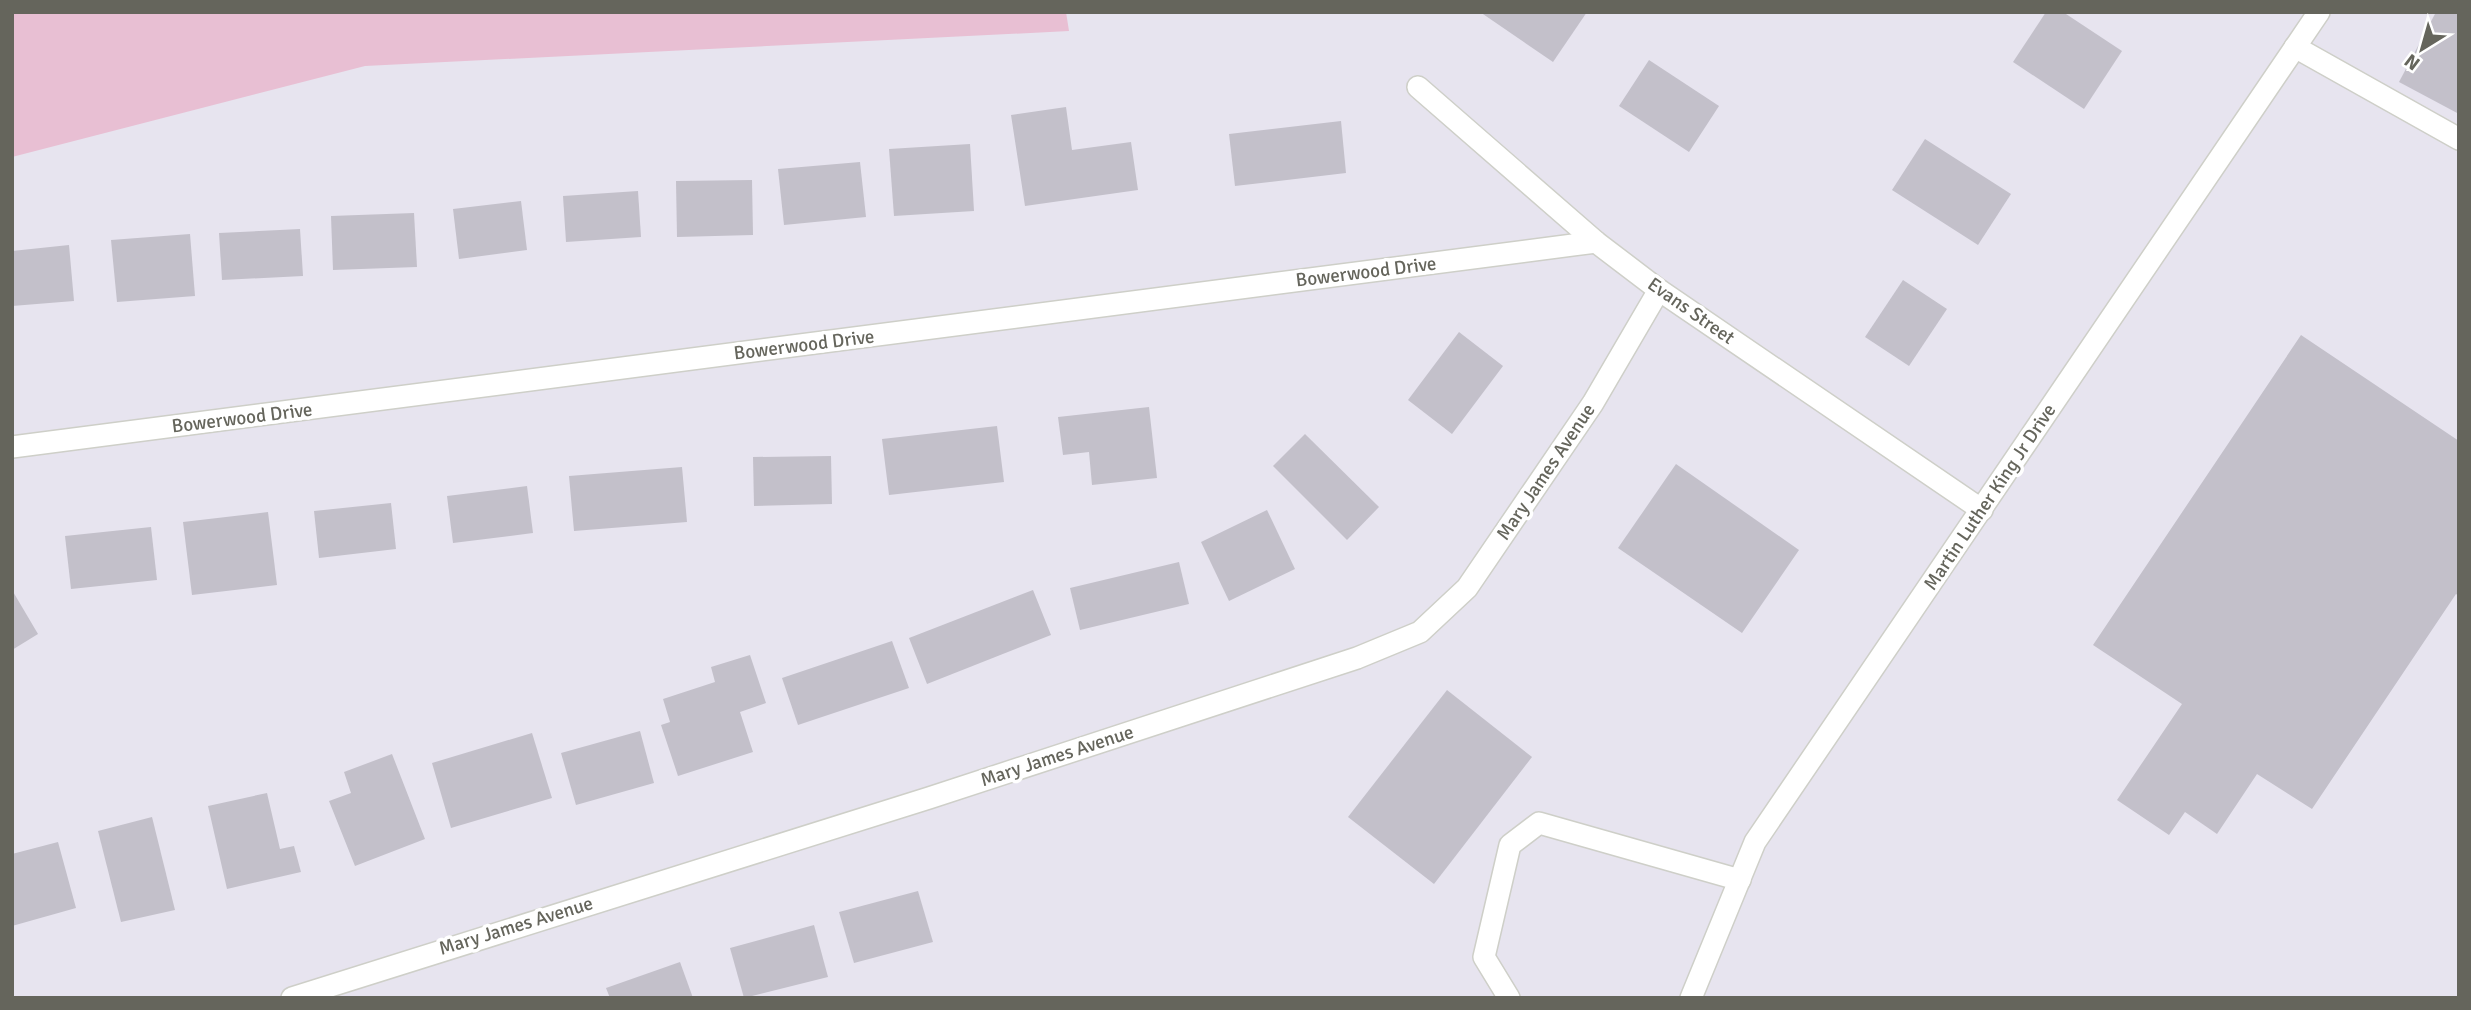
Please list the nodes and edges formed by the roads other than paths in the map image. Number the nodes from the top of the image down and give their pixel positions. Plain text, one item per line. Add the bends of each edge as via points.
1 (2319, 12) edge
2 (2295, 47) junction
3 (1418, 87) dead end
4 (2459, 139) edge
5 (1596, 242) junction
6 (1659, 290) junction
7 (12, 447) edge
8 (1982, 510) junction
9 (1740, 880) junction
10 (292, 998) edge
11 (1509, 998) edge
12 (1691, 998) edge

1 - 2 street, Martin Luther King Jr Drive
2 - 4 street
2 - 8 street, Martin Luther King Jr Drive
3 - 5 street, Evans Street
5 - 6 street, Evans Street
5 - 7 street, Bowerwood Drive
6 - 8 street, Evans Street
6 - 10 street, Mary James Avenue via 1593,403 1466,588 1420,632 1357,659 929,798
8 - 9 street, Martin Luther King Jr Drive via 1755,842
9 - 11 street via 1539,823 1510,845 1484,957
9 - 12 street, Martin Luther King Jr Drive

